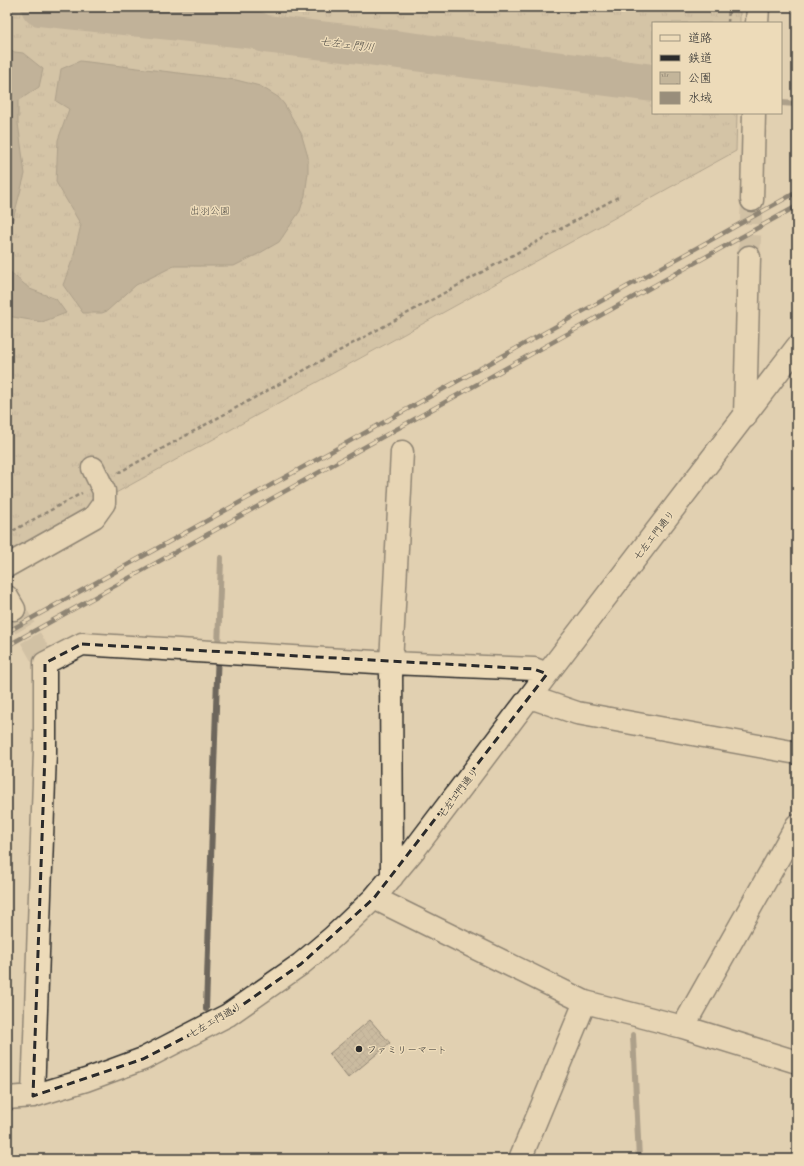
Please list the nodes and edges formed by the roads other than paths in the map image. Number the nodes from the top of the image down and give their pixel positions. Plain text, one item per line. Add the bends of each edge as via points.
1 (758, 7) edge
2 (757, 22) edge
3 (754, 114) edge
4 (752, 200) tunnel mouth
5 (749, 258) tunnel mouth
6 (797, 347) edge
7 (745, 416) junction
8 (402, 452) dead end
9 (102, 472) road end
10 (7, 566) edge
11 (391, 663) junction
12 (547, 674) junction
13 (530, 697) junction
14 (797, 753) edge
15 (797, 825) edge
16 (392, 877) junction
17 (374, 898) junction
18 (585, 1002) junction
19 (683, 1027) junction
20 (797, 1062) edge
21 (32, 1096) junction
22 (7, 1098) edge
23 (520, 1159) edge

1 - 2 street
3 - 4 street
5 - 7 street
6 - 7 street, 七左エ門通り
7 - 12 street, 七左エ門通り
8 - 11 street
9 - 10 street via 104,503 94,517
11 - 12 street via 534,669
11 - 16 street
11 - 21 street via 82,644 45,663 45,752
12 - 13 street, 七左エ門通り
13 - 14 street via 577,713
13 - 16 street, 七左エ門通り
15 - 19 street
16 - 17 street, 七左エ門通り
17 - 18 street
17 - 21 street, 七左エ門通り via 334,937 301,964 228,1015 143,1059
18 - 19 street
18 - 23 street
19 - 20 street
21 - 22 street, 七左エ門通り

